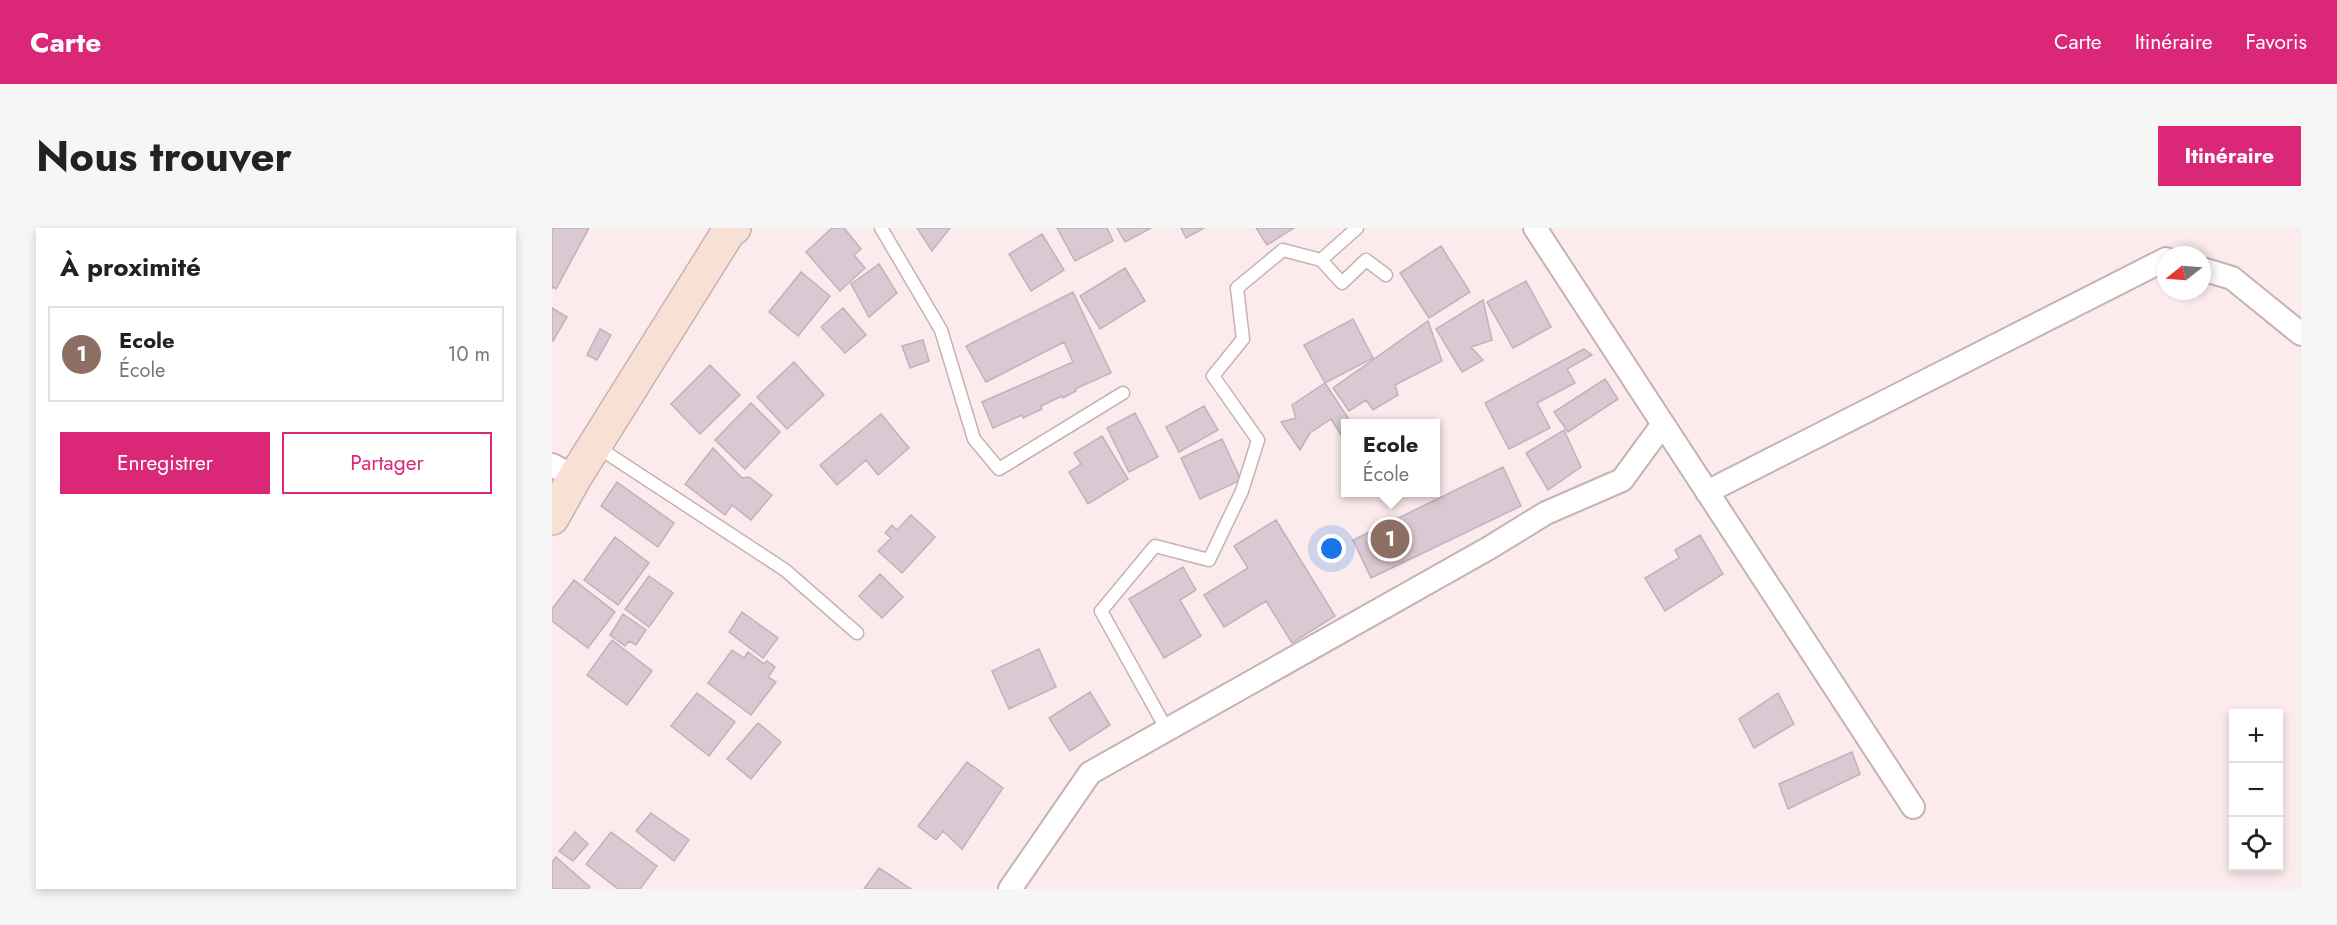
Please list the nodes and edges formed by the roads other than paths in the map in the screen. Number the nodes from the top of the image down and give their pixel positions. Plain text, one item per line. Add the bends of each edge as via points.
1 (734, 228) edge
2 (881, 228) edge
3 (1357, 228) edge
4 (1534, 228) edge
5 (1321, 260) junction
6 (2157, 264) edge
7 (2211, 272) edge
8 (1386, 274) dead end
9 (2301, 334) edge
10 (1123, 393) dead end
11 (1663, 424) junction
12 (595, 446) junction
13 (563, 471) edge
14 (1707, 492) junction
15 (552, 518) edge
16 (857, 633) dead end
17 (1167, 730) junction
18 (1913, 807) dead end
19 (1010, 889) edge

1 - 12 main road
2 - 10 lane via 941,330 974,439 999,469
3 - 5 lane
4 - 11 street
5 - 8 lane via 1342,283 1366,260
5 - 17 lane via 1283,249 1238,288 1243,339 1213,376 1258,440 1242,491 1209,560 1155,546 1101,611
6 - 14 street
7 - 9 street via 2232,278
11 - 14 street
11 - 17 street via 1622,480 1546,513
12 - 13 main road
12 - 16 lane via 785,570
13 - 15 main road
14 - 18 street
17 - 19 street via 1090,774

